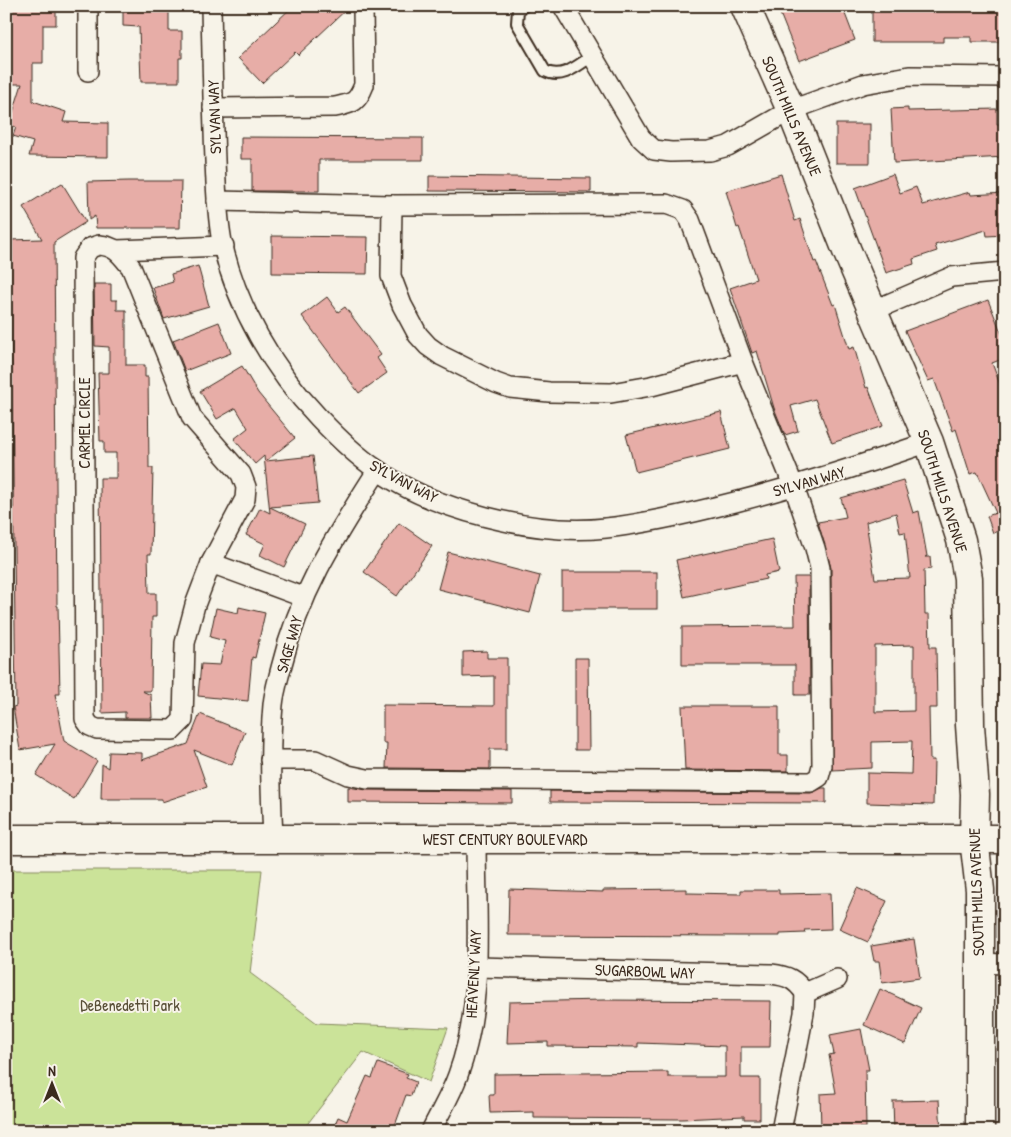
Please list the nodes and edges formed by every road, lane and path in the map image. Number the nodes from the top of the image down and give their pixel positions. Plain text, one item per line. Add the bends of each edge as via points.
1 (88, 6) edge
2 (211, 6) edge
3 (363, 6) edge
4 (524, 6) edge
5 (563, 6) edge
6 (745, 6) edge
7 (592, 56) junction
8 (88, 71) dead end
9 (1005, 77) edge
10 (212, 108) junction
11 (791, 110) junction
12 (217, 201) junction
13 (392, 205) junction
14 (224, 246) junction
15 (117, 250) junction
16 (1005, 272) edge
17 (872, 311) junction
18 (743, 362) junction
19 (929, 442) junction
20 (377, 471) junction
21 (794, 487) junction
22 (211, 562) junction
23 (303, 598) junction
24 (270, 760) junction
25 (273, 838) junction
26 (6, 839) edge
27 (476, 839) junction
28 (974, 839) junction
29 (1005, 839) edge
30 (992, 963) edge
31 (477, 966) junction
32 (837, 979) dead end
33 (805, 993) junction
34 (433, 1130) edge
35 (781, 1131) edge
36 (980, 1131) edge

1 - 8 street
2 - 10 street, SYLVAN WAY
3 - 10 street via 364,85 353,103 335,107
4 - 7 lane via 518,10 517,23 545,71 552,75 565,74
5 - 7 street
6 - 11 street, SOUTH MILLS AVENUE
7 - 11 street via 641,138 654,150 710,151 728,146
9 - 11 street via 909,76 863,84
10 - 12 street, SYLVAN WAY
11 - 17 street, SOUTH MILLS AVENUE
12 - 13 street
12 - 14 street, SYLVAN WAY
13 - 18 street via 666,204 683,210 690,220
13 - 18 street via 391,276 418,335 442,356 496,384 549,392 611,393
14 - 15 street
14 - 20 street, SYLVAN WAY via 240,296 270,356 297,395 341,442
15 - 22 street, CARMEL CIRCLE via 131,267 192,418 241,474 246,487 245,499
15 - 22 street, CARMEL CIRCLE via 110,246 90,248 83,258 85,719 90,726 97,729 173,730 183,720 185,643
16 - 17 street via 951,277
17 - 19 street, SOUTH MILLS AVENUE
18 - 21 street
19 - 21 street, SYLVAN WAY
19 - 28 street, SOUTH MILLS AVENUE via 962,540 968,578
20 - 21 street, SYLVAN WAY via 420,494 475,515 556,528 603,529 669,518
20 - 23 street, SAGE WAY via 330,544
21 - 24 street via 820,568 822,766 819,777 811,782 367,779 348,775 315,760
22 - 23 street
23 - 24 street, SAGE WAY via 286,644 273,703
24 - 25 street, SAGE WAY
25 - 26 street, WEST CENTURY BOULEVARD
25 - 27 street, WEST CENTURY BOULEVARD
27 - 28 street, WEST CENTURY BOULEVARD
27 - 31 street, HEAVENLY WAY
28 - 29 street, WEST CENTURY BOULEVARD
28 - 30 street, SOUTH MILLS AVENUE
30 - 36 street, SOUTH MILLS AVENUE
31 - 33 street, SUGARBOWL WAY via 771,974 790,977
31 - 34 street, HEAVENLY WAY via 468,1042 458,1076
32 - 33 street
33 - 35 street

